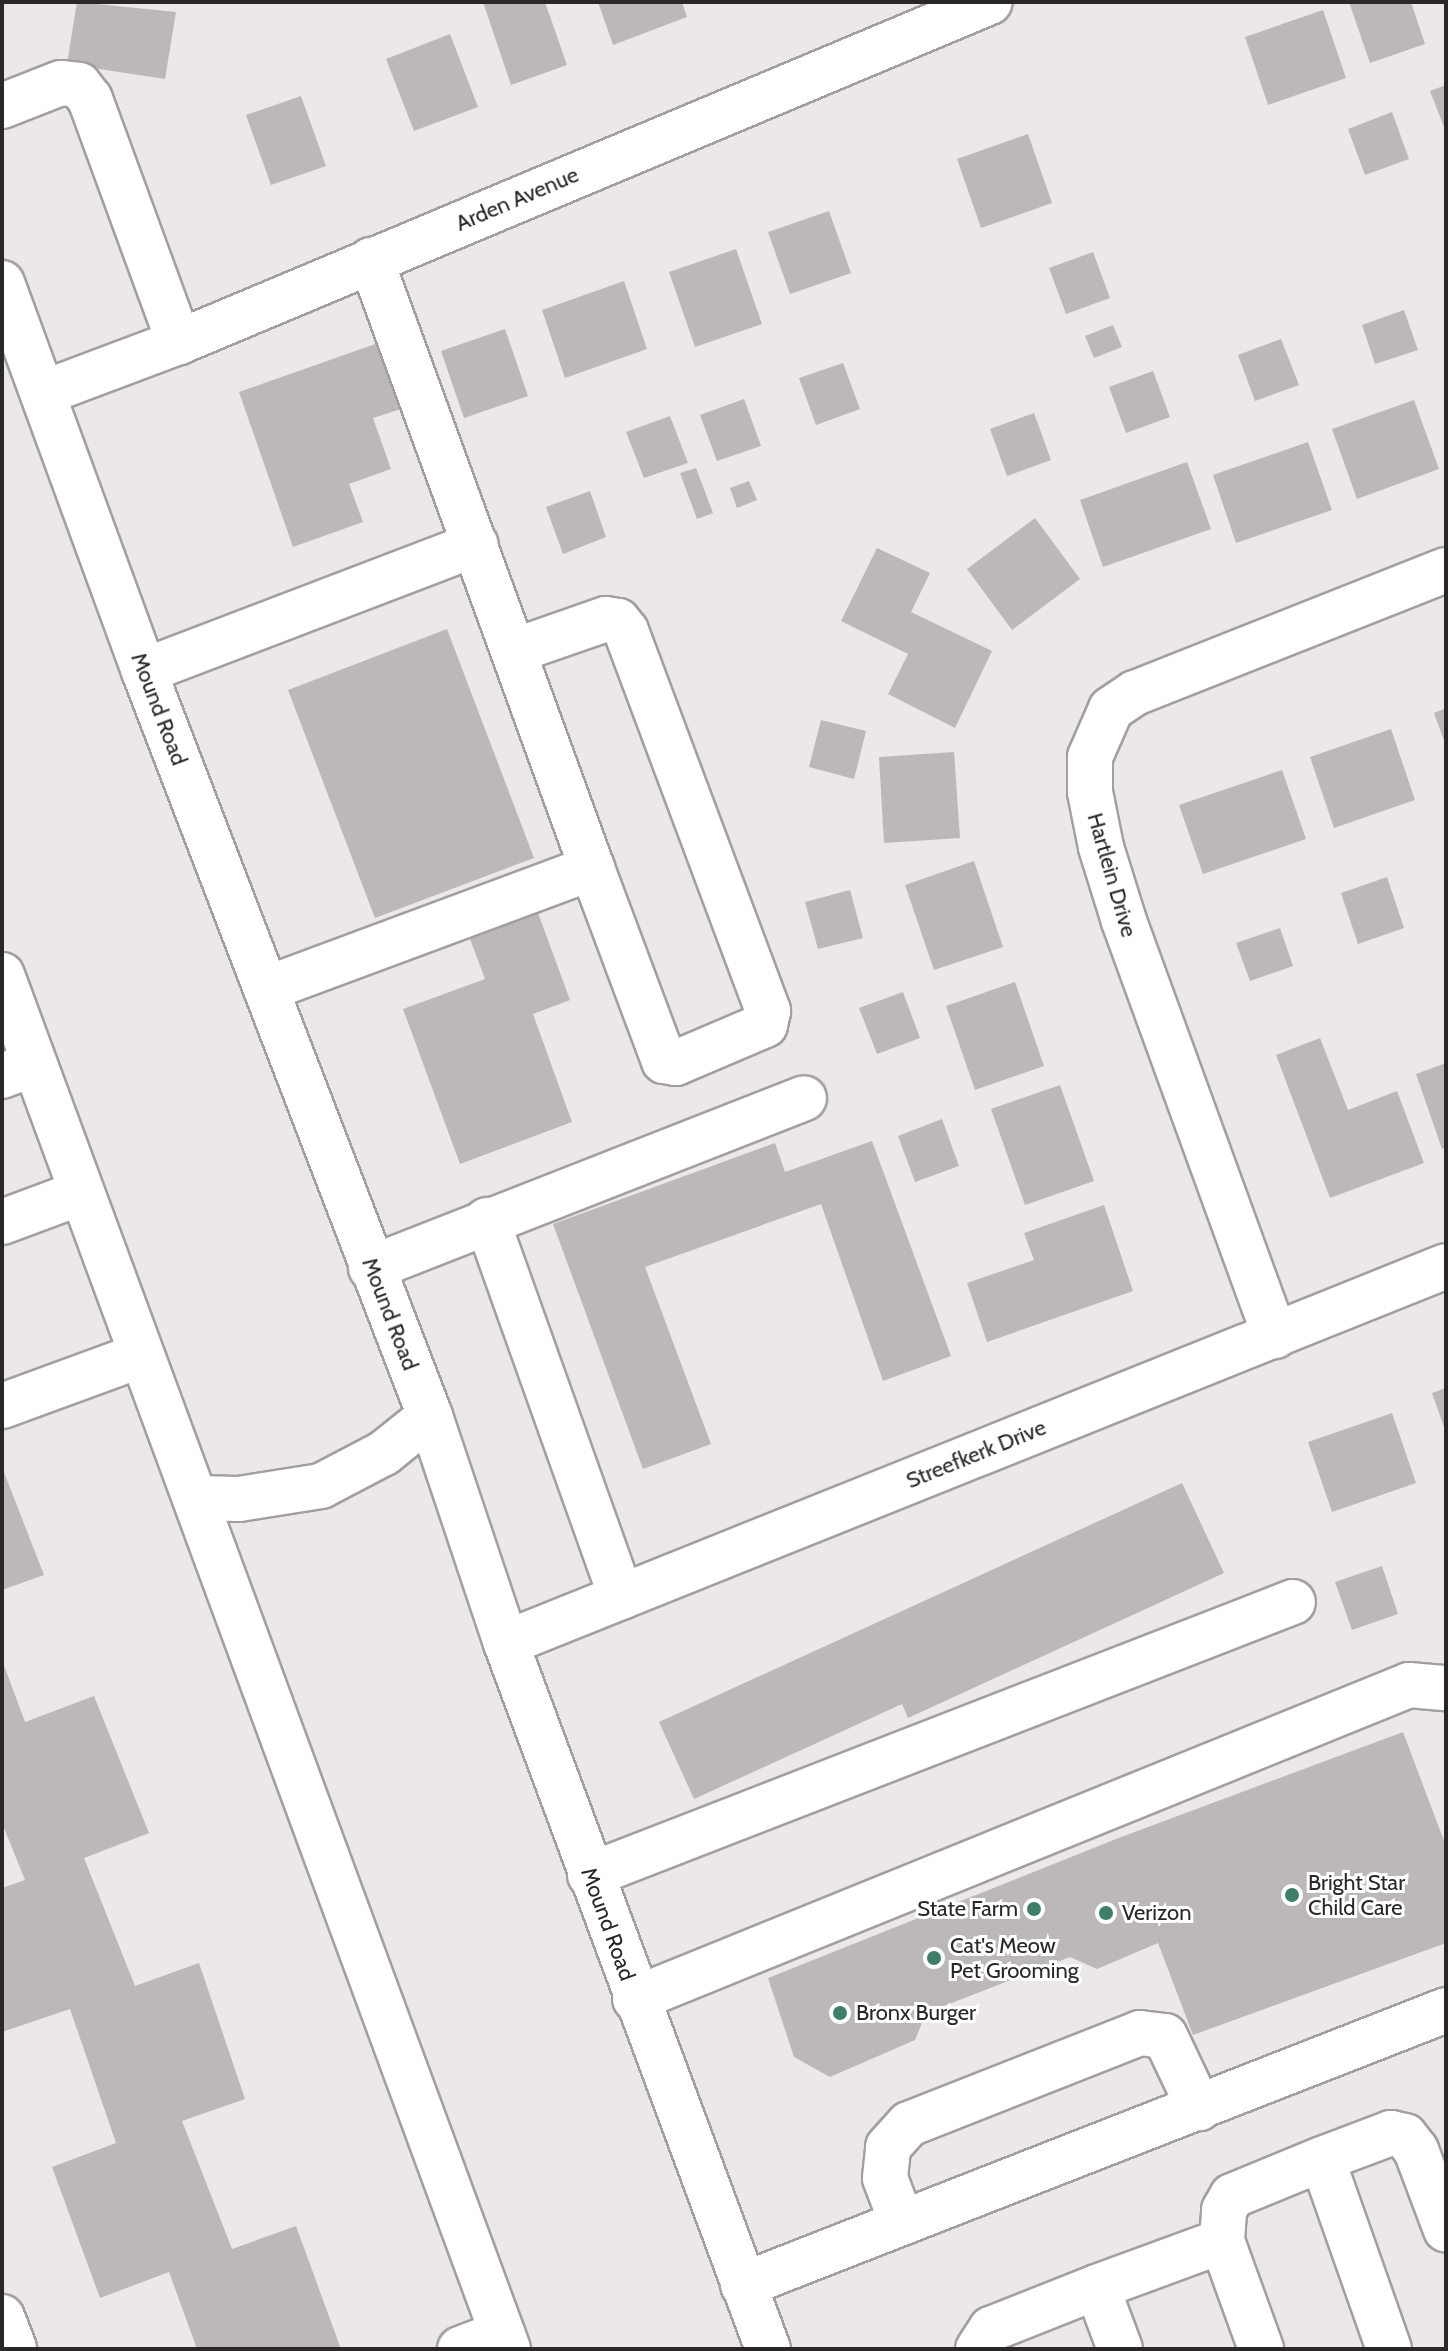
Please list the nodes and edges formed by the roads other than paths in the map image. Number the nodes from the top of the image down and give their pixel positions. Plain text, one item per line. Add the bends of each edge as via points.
1 (990, 2) edge
2 (2, 106) edge
3 (371, 260) junction
4 (2, 283) edge
5 (179, 342) junction
6 (43, 393) junction
7 (476, 544) junction
8 (1446, 570) edge
9 (514, 651) junction
10 (144, 671) junction
11 (592, 868) junction
12 (2, 975) edge
13 (266, 989) junction
14 (18, 1070) edge
15 (804, 1098) dead end
16 (80, 1193) junction
17 (487, 1220) junction
18 (2, 1222) edge
19 (1446, 1266) edge
20 (371, 1268) junction
21 (1275, 1336) junction
22 (139, 1356) junction
23 (2, 1406) edge
24 (430, 1416) junction
25 (196, 1498) junction
26 (621, 1597) junction
27 (1293, 1602) dead end
28 (506, 1643) junction
29 (1446, 1688) edge
30 (590, 1875) junction
31 (635, 1999) junction
32 (1446, 2010) edge
33 (1199, 2108) junction
34 (1322, 2159) junction
35 (902, 2223) junction
36 (1446, 2230) edge
37 (1222, 2241) junction
38 (743, 2285) junction
39 (1097, 2287) junction
40 (2, 2317) edge
41 (505, 2341) edge
42 (14, 2349) edge
43 (460, 2349) edge
44 (768, 2349) edge
45 (978, 2349) edge
46 (1120, 2349) edge
47 (1261, 2349) edge
48 (1389, 2349) edge

1 - 3 main road, Arden Avenue
2 - 5 main road via 61,83 79,85 90,99
3 - 5 main road, Arden Avenue
3 - 7 main road
4 - 6 main road, Mound Road
5 - 6 main road, Arden Avenue
6 - 10 main road, Mound Road
7 - 9 main road
7 - 10 main road
8 - 21 main road, Hartlein Drive via 1135,693 1111,709 1090,757 1098,833 1124,921
9 - 11 main road
9 - 11 main road via 606,619 618,621 626,631 768,1011 765,1025 676,1063 664,1061
10 - 13 main road, Mound Road
11 - 13 main road
12 - 14 main road
13 - 20 main road, Mound Road
14 - 16 main road
15 - 17 main road
16 - 18 main road
16 - 22 main road
17 - 20 main road
17 - 26 main road
19 - 21 main road, Streefkerk Drive
20 - 24 main road, Mound Road
21 - 26 main road, Streefkerk Drive
22 - 23 main road
22 - 25 main road
24 - 25 main road via 384,1453 321,1486 239,1499
24 - 28 main road, Mound Road
25 - 41 main road
26 - 28 main road, Streefkerk Drive
27 - 30 main road
28 - 30 main road, Mound Road
29 - 31 main road via 1409,1685
30 - 31 main road, Mound Road
31 - 38 main road, Mound Road
32 - 33 main road
33 - 35 main road
33 - 35 main road via 1165,2036 1140,2033 909,2124 888,2147 885,2178
34 - 36 main road via 1391,2133 1405,2136 1416,2150
34 - 37 main road via 1232,2196 1224,2210
34 - 48 main road
35 - 38 main road
37 - 39 main road
37 - 47 main road
38 - 44 main road, Mound Road
39 - 45 main road via 991,2329
39 - 46 main road
40 - 42 main road
41 - 43 main road

